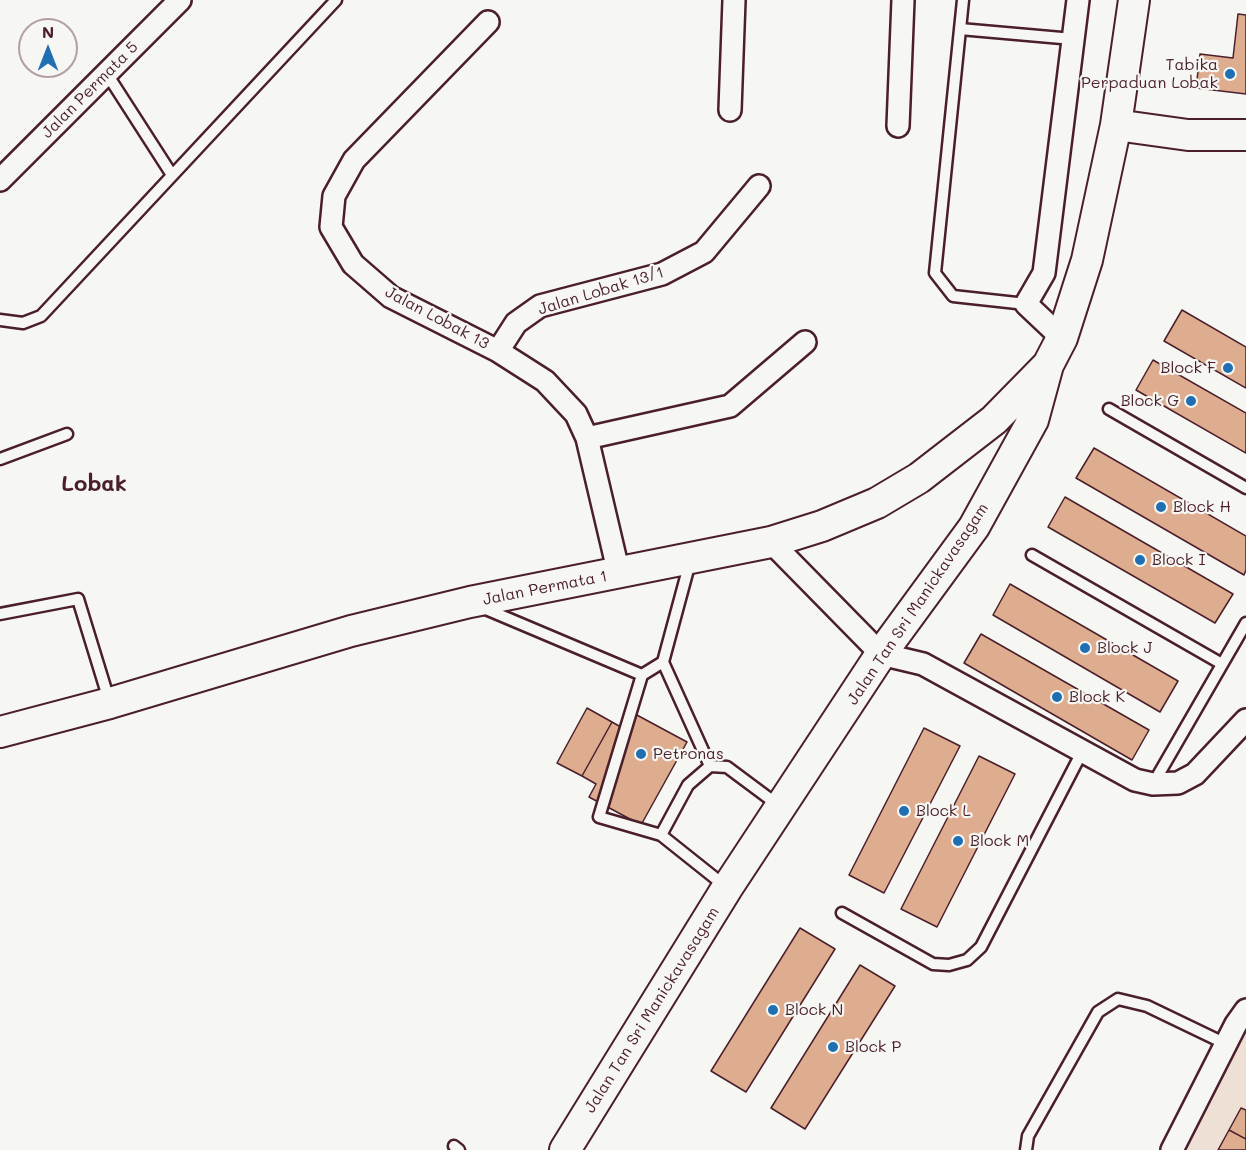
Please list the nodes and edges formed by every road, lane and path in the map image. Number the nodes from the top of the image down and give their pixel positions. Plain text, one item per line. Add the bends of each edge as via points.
1 (180, 0) edge
2 (336, 0) edge
3 (734, 0) edge
4 (903, 0) edge
5 (963, 0) edge
6 (1078, 0) edge
7 (1134, 0) edge
8 (488, 22) dead end
9 (960, 29) junction
10 (1073, 39) junction
11 (107, 74) junction
12 (730, 110) dead end
13 (1116, 125) junction
14 (898, 126) dead end
15 (1246, 135) edge
16 (172, 175) junction
17 (0, 180) edge
18 (759, 186) dead end
19 (1026, 304) junction
20 (0, 320) edge
21 (1062, 338) junction
22 (805, 342) dead end
23 (498, 351) junction
24 (1048, 365) junction
25 (1109, 409) dead end
26 (67, 434) dead end
27 (587, 438) junction
28 (0, 459) edge
29 (1246, 488) edge
30 (771, 542) junction
31 (1032, 555) dead end
32 (691, 559) junction
33 (619, 573) junction
34 (470, 602) junction
35 (0, 614) edge
36 (1246, 623) edge
37 (881, 654) junction
38 (663, 662) junction
39 (1222, 664) junction
40 (642, 675) junction
41 (110, 703) junction
42 (1246, 720) edge
43 (0, 732) edge
44 (1082, 752) junction
45 (710, 766) junction
46 (1153, 784) junction
47 (781, 807) junction
48 (661, 835) junction
49 (727, 888) junction
50 (842, 913) dead end
51 (1243, 1021) edge
52 (1226, 1044) junction
53 (564, 1150) edge
54 (1026, 1150) edge
55 (1172, 1150) edge

1 - 11 street, Jalan Permata 5
2 - 16 lane
3 - 12 street
4 - 14 street
5 - 9 lane
6 - 10 street
7 - 13 main road, Jalan Tan Sri Manickavasagam
8 - 23 street, Jalan Lobak 13 via 354,160 334,196 331,227 353,264 391,297
9 - 10 lane
9 - 19 lane via 934,273 952,296
10 - 19 street via 1044,273
11 - 16 lane
11 - 17 street, Jalan Permata 5
13 - 15 main road via 1188,135
13 - 21 main road, Jalan Tan Sri Manickavasagam via 1087,260
16 - 20 lane via 40,316 22,323
18 - 23 street, Jalan Lobak 13/1 via 704,252 662,274 540,306 516,323
19 - 21 street
21 - 24 main road, Jalan Tan Sri Manickavasagam
22 - 27 street via 730,405
23 - 27 street, Jalan Lobak 13 via 545,381 576,414
24 - 30 main road, Jalan Permata 1 via 994,420 918,478 877,503
24 - 37 main road, Jalan Tan Sri Manickavasagam via 1033,420 974,527
25 - 29 lane
26 - 28 lane
27 - 33 street, Jalan Lobak 13
30 - 32 main road, Jalan Permata 1
30 - 37 street
31 - 39 lane
32 - 33 main road, Jalan Permata 1
32 - 38 lane
33 - 34 main road, Jalan Permata 1
34 - 40 lane
34 - 41 main road, Jalan Permata 1 via 351,632
35 - 41 lane via 78,599
36 - 39 lane
37 - 44 street via 923,664
37 - 47 main road, Jalan Tan Sri Manickavasagam
38 - 40 lane
38 - 45 lane
39 - 46 lane
40 - 48 lane via 599,817
41 - 43 main road, Jalan Permata 1
42 - 46 street via 1195,774 1178,783
44 - 46 street via 1135,780
44 - 50 lane via 981,947 967,960 933,964
45 - 47 lane via 727,767
45 - 48 lane via 688,785
47 - 49 main road, Jalan Tan Sri Manickavasagam
48 - 49 lane
49 - 53 main road, Jalan Tan Sri Manickavasagam
51 - 52 street
52 - 54 lane via 1147,1006 1118,999 1098,1012 1028,1136
52 - 55 street

